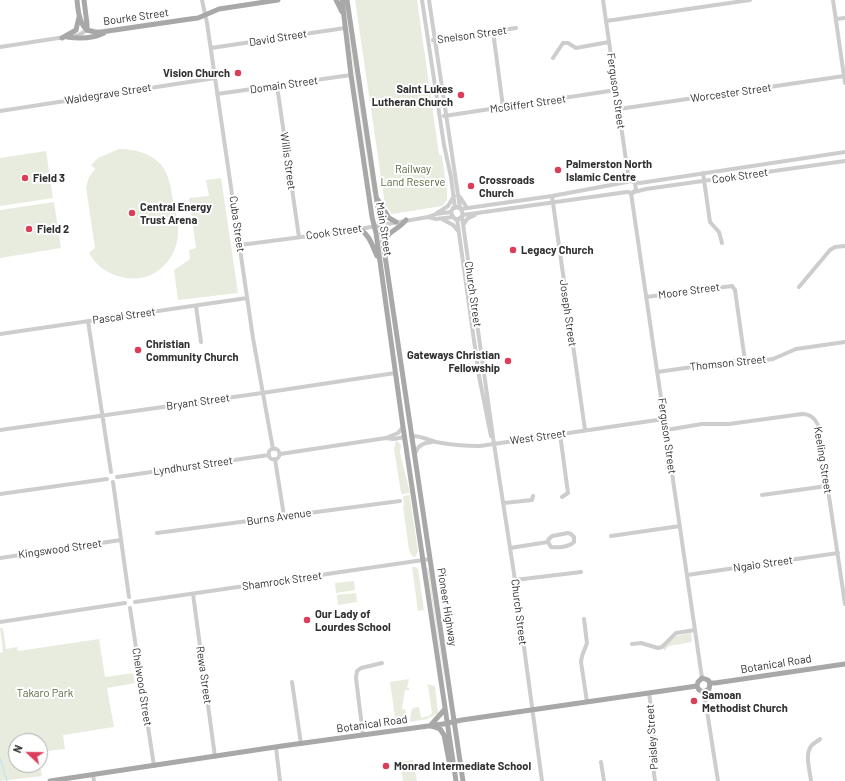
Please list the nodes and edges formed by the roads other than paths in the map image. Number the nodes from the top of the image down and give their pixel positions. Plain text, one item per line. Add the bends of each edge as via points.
1 (77, 0) edge
2 (84, 0) edge
3 (202, 0) edge
4 (278, 0) edge
5 (336, 0) edge
6 (342, 0) edge
7 (347, 0) edge
8 (351, 0) edge
9 (422, 0) edge
10 (429, 0) edge
11 (603, 0) edge
12 (750, 0) edge
13 (833, 0) edge
14 (349, 8) junction
15 (205, 14) junction
16 (79, 16) junction
17 (345, 16) junction
18 (845, 18) edge
19 (836, 19) junction
20 (606, 21) junction
21 (345, 28) junction
22 (516, 28) dead end
23 (87, 30) junction
24 (108, 31) junction
25 (493, 31) junction
26 (65, 37) junction
27 (435, 40) junction
28 (428, 41) junction
29 (609, 42) junction
30 (0, 47) edge
31 (210, 48) junction
32 (553, 58) dead end
33 (844, 66) edge
34 (352, 75) junction
35 (844, 76) junction
36 (215, 78) junction
37 (845, 83) edge
38 (277, 86) junction
39 (616, 90) junction
40 (217, 94) junction
41 (503, 107) junction
42 (619, 109) junction
43 (0, 111) edge
44 (446, 115) junction
45 (440, 116) junction
46 (845, 152) edge
47 (845, 161) edge
48 (703, 173) junction
49 (705, 181) junction
50 (628, 182) junction
51 (635, 183) junction
52 (631, 192) junction
53 (456, 194) junction
54 (552, 196) junction
55 (377, 197) junction
56 (512, 202) junction
57 (552, 203) junction
58 (490, 205) junction
59 (459, 208) junction
60 (467, 208) junction
61 (513, 208) junction
62 (451, 212) junction
63 (490, 212) junction
64 (479, 213) junction
65 (436, 214) junction
66 (462, 216) junction
67 (428, 217) junction
68 (441, 218) junction
69 (455, 218) junction
70 (406, 220) junction
71 (396, 222) junction
72 (380, 224) junction
73 (463, 225) junction
74 (374, 226) junction
75 (360, 229) junction
76 (458, 232) junction
77 (299, 237) junction
78 (384, 240) junction
79 (722, 243) dead end
80 (240, 245) junction
81 (845, 246) edge
82 (379, 260) junction
83 (799, 287) dead end
84 (646, 297) junction
85 (247, 298) junction
86 (196, 306) junction
87 (88, 321) junction
88 (0, 334) edge
89 (201, 342) dead end
90 (845, 342) edge
91 (745, 361) junction
92 (657, 372) junction
93 (395, 373) junction
94 (264, 393) junction
95 (405, 396) junction
96 (102, 415) junction
97 (664, 419) junction
98 (403, 427) junction
99 (0, 430) edge
100 (585, 430) junction
101 (666, 430) junction
102 (560, 434) junction
103 (411, 436) junction
104 (405, 437) junction
105 (386, 438) junction
106 (435, 442) junction
107 (494, 444) junction
108 (273, 449) junction
109 (280, 454) junction
110 (269, 455) junction
111 (414, 456) junction
112 (275, 459) junction
113 (111, 472) junction
114 (410, 475) junction
115 (117, 477) junction
116 (107, 478) junction
117 (113, 482) junction
118 (827, 486) junction
119 (0, 494) edge
120 (533, 496) dead end
121 (762, 496) dead end
122 (562, 497) dead end
123 (400, 501) dead end
124 (504, 503) junction
125 (421, 504) junction
126 (415, 505) junction
127 (284, 516) junction
128 (680, 526) junction
129 (157, 533) dead end
130 (611, 536) dead end
131 (121, 540) junction
132 (548, 542) junction
133 (510, 548) junction
134 (838, 553) junction
135 (0, 558) edge
136 (430, 559) junction
137 (423, 560) junction
138 (582, 572) dead end
139 (687, 575) junction
140 (515, 580) junction
141 (193, 594) junction
142 (129, 598) junction
143 (135, 602) junction
144 (125, 603) junction
145 (845, 604) edge
146 (130, 608) junction
147 (584, 619) dead end
148 (0, 622) edge
149 (695, 630) junction
150 (632, 644) dead end
151 (382, 663) dead end
152 (845, 664) edge
153 (702, 678) junction
154 (292, 682) dead end
155 (710, 683) junction
156 (697, 686) junction
157 (704, 692) junction
158 (649, 693) junction
159 (587, 702) junction
160 (445, 709) junction
161 (532, 710) junction
162 (454, 722) junction
163 (448, 723) junction
164 (430, 726) junction
165 (363, 735) junction
166 (820, 739) dead end
167 (301, 744) junction
168 (276, 748) junction
169 (215, 757) junction
170 (601, 762) dead end
171 (154, 766) junction
172 (93, 775) junction
173 (50, 781) edge
174 (94, 781) edge
175 (280, 781) edge
176 (455, 781) edge
177 (463, 781) edge
178 (542, 781) edge
179 (604, 781) edge
180 (655, 781) edge
181 (718, 781) edge
182 (811, 781) edge

1 - 16 main road
2 - 23 main road
3 - 15 street, Cuba Street
4 - 15 main road, Bourke Street via 223,8
5 - 17 main road
6 - 17 main road, Main Street
7 - 14 main road, Main Street
8 - 14 main road
9 - 28 street
10 - 27 street
11 - 20 street, Ferguson Street
12 - 20 street
13 - 19 street
14 - 55 main road, Main Street
15 - 24 main road, Bourke Street via 190,19
15 - 31 street, Cuba Street
16 - 23 main road
16 - 26 main road via 76,30
17 - 21 main road, Main Street
18 - 19 street
19 - 33 street
20 - 29 street, Ferguson Street
21 - 31 street, David Street
21 - 34 main road, Main Street
22 - 25 street, Snelson Street
23 - 24 main road, Bourke Street
23 - 26 street, Bourke Street via 79,35
24 - 26 main road via 79,39
25 - 27 street, Snelson Street
25 - 41 street
26 - 30 street, Bourke Street
27 - 28 street, Snelson Street
27 - 44 street
28 - 45 street
29 - 32 street via 576,48 563,43
29 - 39 street, Ferguson Street
31 - 36 street, Cuba Street
33 - 35 street
34 - 38 street, Domain Street
34 - 74 main road, Main Street
35 - 37 street
35 - 42 street, Worcester Street
36 - 40 street, Cuba Street
36 - 43 street, Waldegrave Street
38 - 40 street, Domain Street
38 - 77 street, Willis Street
39 - 41 street, McGiffert Street
39 - 42 street, Ferguson Street
40 - 80 street, Cuba Street
41 - 44 street, McGiffert Street
42 - 50 street, Ferguson Street
44 - 45 street, McGiffert Street
44 - 53 street
45 - 53 street via 444,146
46 - 48 street, Cook Street
47 - 49 street, Cook Street
48 - 49 street
48 - 51 street, Cook Street
49 - 52 street, Cook Street
49 - 79 street via 710,222 720,232
50 - 51 street
50 - 52 street, Ferguson Street via 624,187
50 - 54 street
51 - 52 street via 637,187
52 - 57 street, Cook Street
52 - 84 street, Ferguson Street
53 - 59 street
53 - 60 street
53 - 65 street via 448,206
54 - 56 street
54 - 57 street, Joseph Street
55 - 71 main road via 389,218
55 - 72 main road, Main Street
56 - 58 street
56 - 61 street
57 - 61 street, Cook Street
57 - 100 street, Joseph Street
58 - 60 street
58 - 63 street
59 - 60 street
59 - 62 street
59 - 66 street
61 - 63 street, Cook Street
62 - 65 street, Cook Street
62 - 69 street
63 - 64 street, Cook Street
64 - 66 street, Cook Street
64 - 73 street via 467,219
65 - 67 street, Cook Street
66 - 69 street, Cook Street
66 - 73 street, Church Street
67 - 68 street, Cook Street
67 - 70 street, Cook Street
68 - 69 street, Cook Street
68 - 76 street via 453,225
69 - 76 street, Church Street
70 - 71 street, Cook Street
70 - 78 main road
71 - 72 street, Cook Street
72 - 74 street, Cook Street
72 - 78 main road, Main Street
73 - 107 street, Church Street
74 - 75 street, Cook Street
74 - 82 main road, Main Street
75 - 77 street, Cook Street
75 - 82 main road via 370,239
76 - 107 street, Church Street via 479,376
77 - 80 street, Cook Street
78 - 95 main road, Main Street
80 - 85 street, Cuba Street
81 - 83 street via 830,250
82 - 93 main road, Main Street
84 - 91 street, Moore Street via 732,286 735,290
84 - 92 street, Ferguson Street
85 - 86 street, Pascal Street
85 - 94 street, Cuba Street
86 - 87 street, Pascal Street
86 - 89 street
87 - 88 street, Pascal Street
87 - 96 street
90 - 91 street, Thomson Street via 796,349 772,359
91 - 92 street, Thomson Street
92 - 97 street, Ferguson Street
93 - 94 street, Bryant Street
93 - 98 main road, Main Street
94 - 96 street, Bryant Street
94 - 108 street, Cuba Street
95 - 103 main road, Main Street
95 - 104 main road via 408,431
96 - 99 street, Bryant Street
96 - 113 street
97 - 100 street, West Street
97 - 101 street, Ferguson Street
98 - 104 main road, Main Street
98 - 105 street via 398,433
100 - 102 street, West Street
101 - 118 street, Keeling Street via 702,424 729,424 810,415 818,425
101 - 128 street, Ferguson Street
102 - 107 street, West Street
102 - 122 street via 568,493
103 - 106 street, West Street
103 - 111 main road, Pioneer Highway
103 - 114 main road
104 - 105 street
104 - 114 main road, Pioneer Highway
105 - 109 street
106 - 107 street, West Street via 473,446
106 - 111 street via 421,444
107 - 124 street, Church Street
108 - 109 street
108 - 110 street
109 - 112 street
110 - 112 street
110 - 115 street, Lyndhurst Street
111 - 125 main road, Pioneer Highway
112 - 127 street
113 - 115 street
113 - 116 street
114 - 126 main road, Pioneer Highway
115 - 117 street
116 - 117 street
116 - 119 street
117 - 131 street
118 - 121 street
118 - 134 street, Keeling Street
120 - 124 street via 532,500
123 - 127 street, Burns Avenue
124 - 133 street, Church Street
125 - 126 main road
125 - 136 main road, Pioneer Highway
126 - 137 main road, Pioneer Highway
127 - 129 street, Burns Avenue
128 - 130 street
128 - 139 street, Ferguson Street
131 - 135 street, Kingswood Street
131 - 142 street
132 - 132 street via 552,547 570,545 574,542 574,537 568,533 554,535
132 - 133 street
133 - 140 street, Church Street
134 - 139 street, Ngaio Street
134 - 145 street, Keeling Street
136 - 137 street, Shamrock Street
136 - 162 main road, Pioneer Highway
137 - 141 street, Shamrock Street
137 - 160 main road, Pioneer Highway
138 - 140 street
139 - 149 street, Ferguson Street
140 - 161 street, Church Street
141 - 143 street, Shamrock Street
141 - 169 street, Rewa Street
142 - 143 street
142 - 144 street
143 - 146 street
144 - 146 street
144 - 148 street
146 - 171 street, Chelwood Street
147 - 159 street via 587,643 581,662
149 - 150 street via 676,633 658,648 641,643
149 - 153 street, Ferguson Street
151 - 165 street via 357,671
152 - 155 main road, Botanical Road
153 - 155 main road
153 - 156 main road
154 - 167 street
155 - 157 main road via 709,689
156 - 157 main road
156 - 158 main road, Botanical Road
157 - 181 street
158 - 159 main road, Botanical Road
158 - 180 street, Paisley Street via 654,728 652,758
159 - 161 main road, Botanical Road
160 - 163 main road, Pioneer Highway
160 - 164 main road
161 - 162 main road, Botanical Road
161 - 178 street, Church Street
162 - 163 main road, Botanical Road
162 - 177 main road, Pioneer Highway
163 - 164 main road, Botanical Road
163 - 176 main road, Pioneer Highway
164 - 165 main road, Botanical Road
164 - 176 main road via 440,730 446,738
165 - 167 main road, Botanical Road
166 - 182 street via 812,745 809,752
167 - 168 main road, Botanical Road
168 - 169 main road, Botanical Road
168 - 175 street
169 - 171 main road, Botanical Road
170 - 179 street
171 - 172 main road, Botanical Road
172 - 173 main road, Botanical Road
172 - 174 street

